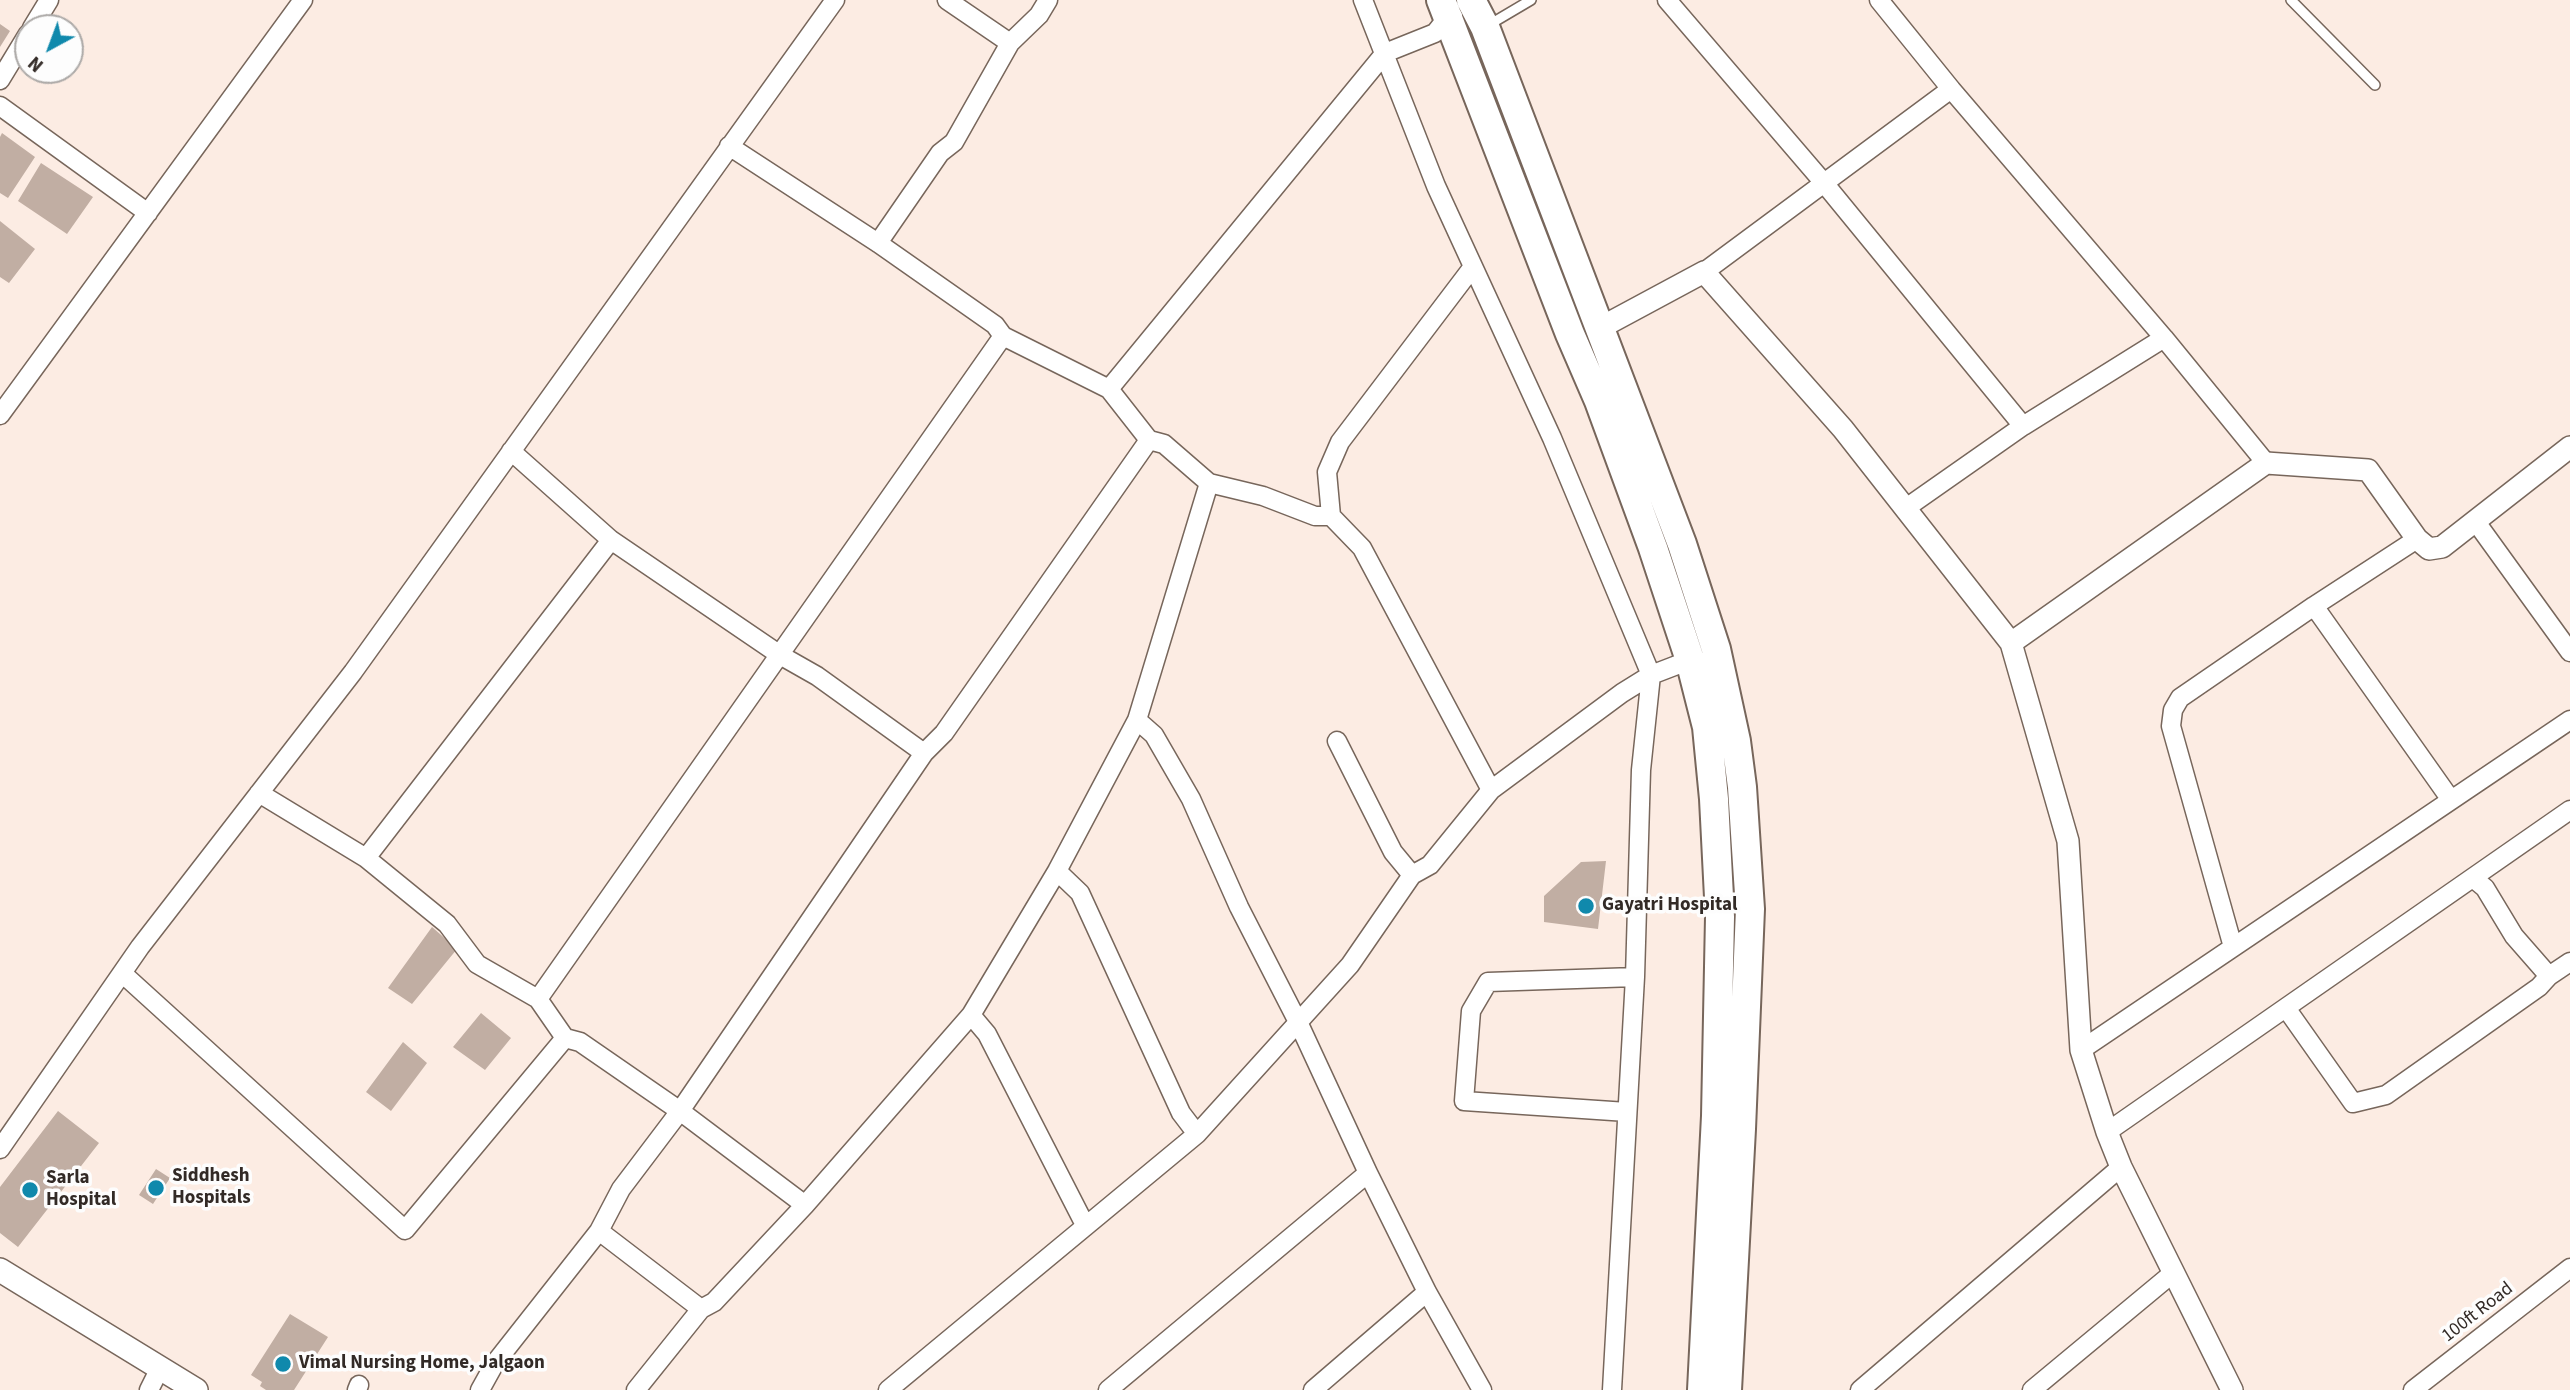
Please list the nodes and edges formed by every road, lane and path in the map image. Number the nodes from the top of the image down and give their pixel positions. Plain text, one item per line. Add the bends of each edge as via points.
1 (303, 0) edge
2 (835, 0) edge
3 (947, 0) edge
4 (1048, 0) edge
5 (1363, 0) edge
6 (1531, 0) edge
7 (1667, 0) edge
8 (1879, 0) edge
9 (2291, 0) edge
10 (1478, 8) edge
11 (1444, 23) edge
12 (1010, 43) junction
13 (1385, 53) junction
14 (14, 57) edge
15 (0, 80) edge
16 (2375, 85) dead end
17 (1951, 89) junction
18 (0, 106) edge
19 (729, 146) junction
20 (1824, 183) junction
21 (148, 213) junction
22 (878, 243) junction
23 (1472, 268) junction
24 (1704, 272) junction
25 (1598, 329) junction
26 (1003, 336) junction
27 (2164, 338) junction
28 (1109, 390) junction
29 (0, 415) edge
30 (2022, 426) junction
31 (1149, 440) junction
32 (2570, 447) edge
33 (511, 451) junction
34 (2266, 463) junction
35 (1209, 484) junction
36 (1906, 508) junction
37 (1331, 516) junction
38 (2476, 522) junction
39 (2417, 539) junction
40 (611, 540) junction
41 (2314, 606) junction
42 (2011, 643) junction
43 (2570, 652) edge
44 (780, 655) junction
45 (1690, 660) junction
46 (1651, 675) junction
47 (1137, 720) junction
48 (2570, 720) edge
49 (1337, 741) dead end
50 (924, 753) junction
51 (1491, 790) junction
52 (260, 793) junction
53 (2451, 800) junction
54 (2570, 810) edge
55 (366, 858) junction
56 (1057, 871) junction
57 (1412, 875) junction
58 (2473, 877) junction
59 (2233, 947) junction
60 (2570, 962) edge
61 (122, 973) junction
62 (2549, 976) junction
63 (1634, 977) junction
64 (538, 999) junction
65 (2286, 1008) junction
66 (971, 1015) junction
67 (1299, 1024) junction
68 (565, 1038) junction
69 (2081, 1051) junction
70 (680, 1111) junction
71 (1627, 1112) junction
72 (2107, 1132) junction
73 (1197, 1134) junction
74 (0, 1149) edge
75 (2121, 1167) junction
76 (1368, 1172) junction
77 (805, 1205) junction
78 (1085, 1225) junction
79 (598, 1231) junction
80 (2570, 1268) edge
81 (0, 1270) edge
82 (2173, 1273) junction
83 (1427, 1293) junction
84 (701, 1309) junction
85 (160, 1368) junction
86 (149, 1390) edge
87 (196, 1390) edge
88 (480, 1390) edge
89 (636, 1390) edge
90 (888, 1390) edge
91 (1108, 1390) edge
92 (1313, 1390) edge
93 (1482, 1390) edge
94 (1612, 1390) edge
95 (1702, 1390) edge
96 (1727, 1390) edge
97 (1860, 1390) edge
98 (2032, 1390) edge
99 (2232, 1390) edge
100 (2413, 1390) edge

1 - 21 street
2 - 19 street
3 - 12 street
4 - 12 street
5 - 13 street
6 - 10 lane
7 - 20 street
8 - 17 street
9 - 16 lane
10 - 11 street
10 - 25 highway
11 - 13 street
11 - 45 highway via 1599,401
12 - 22 street via 954,142 940,153
13 - 23 street
13 - 28 street
14 - 15 street
17 - 20 street
17 - 27 street
18 - 21 street
19 - 22 street
19 - 33 street
20 - 24 street
20 - 30 street
21 - 29 street
22 - 26 street via 995,325
23 - 37 street via 1340,442 1327,472
23 - 46 street via 1552,438
24 - 25 street
24 - 36 street via 1843,429
25 - 96 highway via 1682,544 1716,649 1742,787 1749,909
26 - 28 street
26 - 44 street
27 - 30 street
27 - 34 street
28 - 31 street
30 - 36 street
31 - 35 street via 1164,444
31 - 50 street via 944,733
32 - 38 street
33 - 40 street
33 - 52 street
34 - 39 street via 2368,470
34 - 42 street
35 - 37 street via 1263,496 1315,516
35 - 47 street
36 - 42 street
37 - 51 street via 1363,548
38 - 39 street via 2442,548 2429,549
38 - 43 street
39 - 41 street
40 - 44 street
40 - 55 street
41 - 53 street
41 - 59 street via 2180,698 2173,710 2171,726
42 - 69 street via 2068,841
44 - 50 street
44 - 64 street
45 - 46 street
45 - 95 highway via 1707,727 1720,917 1716,1116
46 - 51 street
46 - 63 street via 1642,770
47 - 56 street
47 - 67 street via 1154,735 1191,799
48 - 53 street
49 - 57 street via 1393,852
50 - 70 street
51 - 57 street via 1430,865
52 - 55 street
52 - 61 street
53 - 59 street
54 - 58 street
55 - 64 street via 447,924 477,964
56 - 66 street
56 - 73 street via 1080,893 1181,1113
57 - 67 street via 1350,965
58 - 62 street
58 - 65 street
59 - 69 street
60 - 62 street
61 - 68 street via 405,1230
61 - 74 street
62 - 65 street via 2386,1095 2353,1103
63 - 71 street
63 - 71 street via 1488,982 1471,1011 1464,1101
64 - 68 street
65 - 72 street
66 - 77 street
66 - 78 street via 987,1034
67 - 73 street
67 - 76 street
68 - 70 street via 580,1042
69 - 72 street
70 - 77 street
70 - 79 street via 621,1189
71 - 94 street
72 - 75 street
73 - 78 street
75 - 82 street
75 - 97 street
76 - 83 street
76 - 91 street
77 - 84 street via 714,1302
78 - 90 street
79 - 84 street
79 - 88 street via 495,1363
80 - 100 street, 100ft Road
81 - 85 main road
82 - 98 street
82 - 99 street
83 - 92 street
83 - 93 street
84 - 89 street
85 - 86 street
85 - 87 main road

